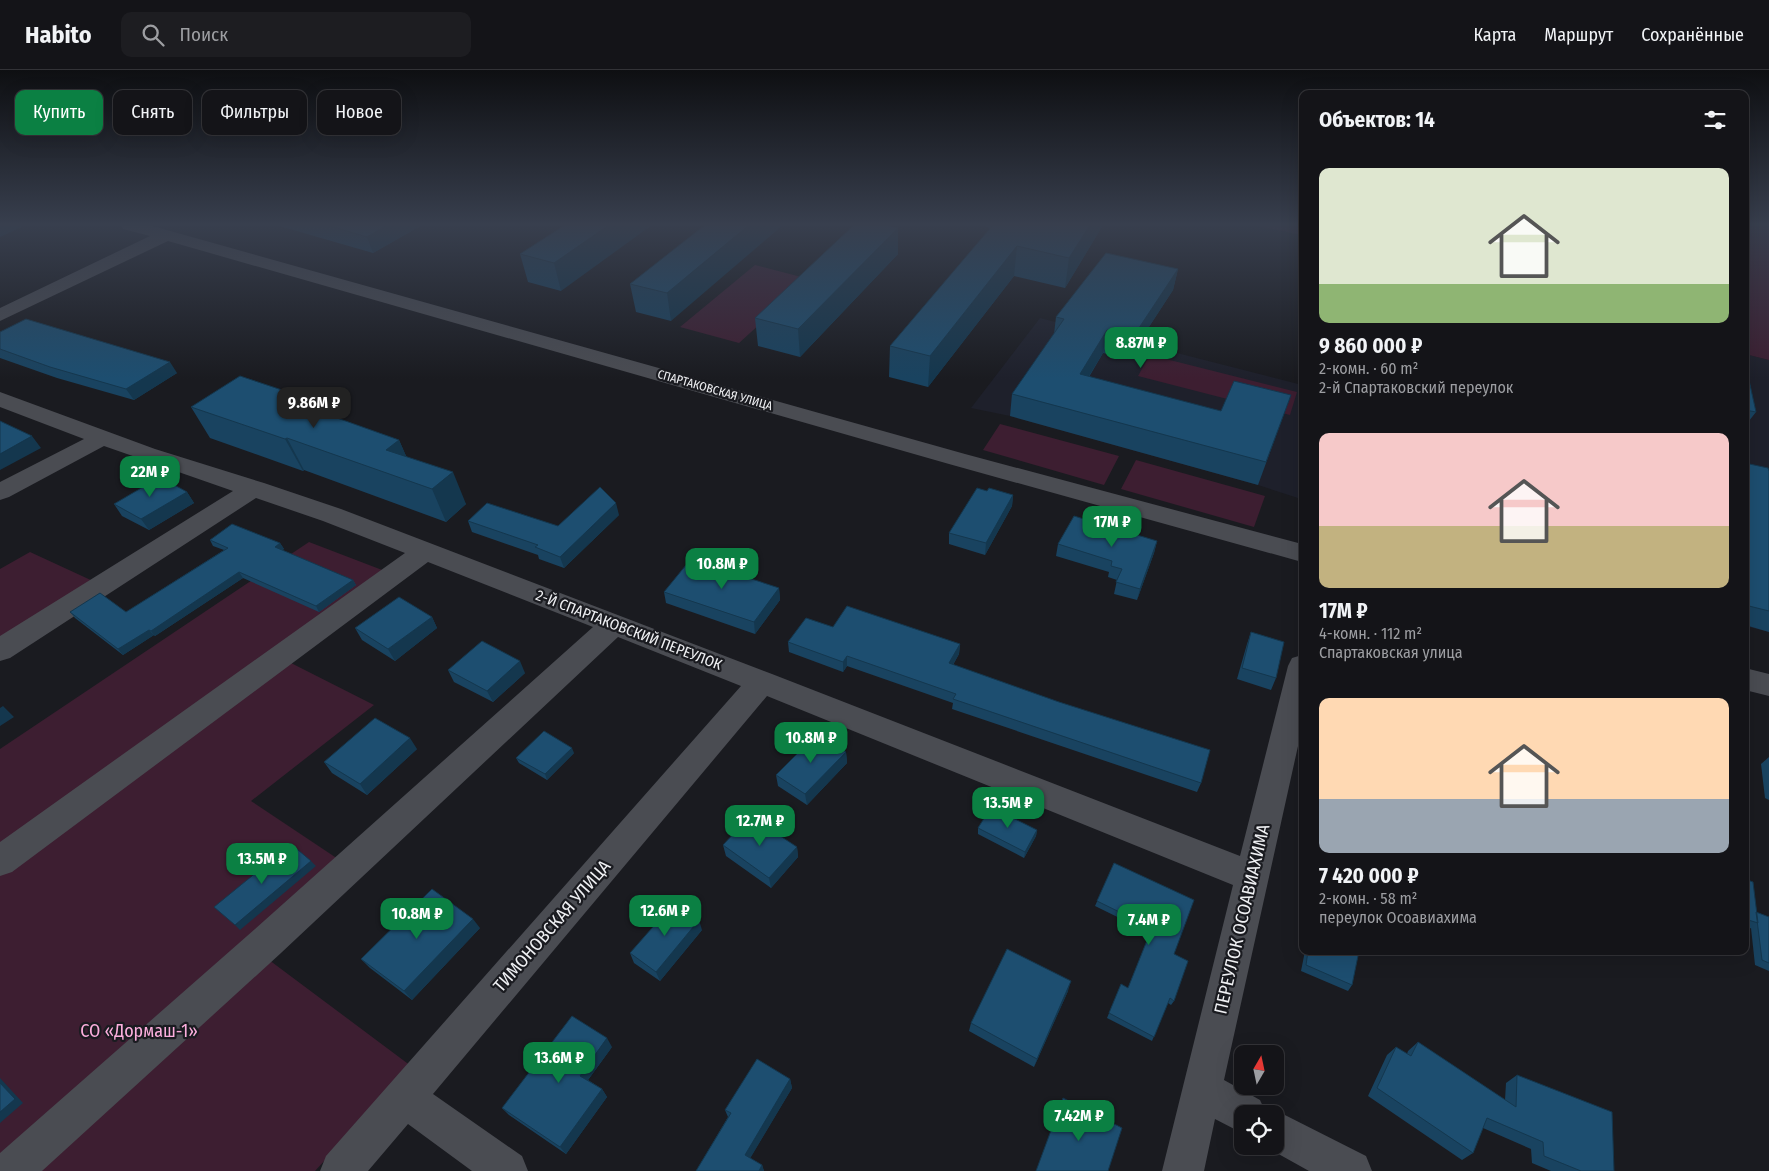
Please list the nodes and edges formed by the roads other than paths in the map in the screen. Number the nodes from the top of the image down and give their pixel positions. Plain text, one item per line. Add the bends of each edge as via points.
1 (81, 276) edge
2 (309, 276) edge
3 (0, 315) edge
4 (0, 400) edge
5 (103, 438) junction
6 (255, 488) junction
7 (0, 492) edge
8 (425, 551) junction
9 (1299, 552) edge
10 (614, 624) junction
11 (0, 650) edge
12 (1299, 679) edge
13 (1749, 679) edge
14 (762, 682) junction
15 (1769, 685) edge
16 (0, 862) edge
17 (1252, 876) junction
18 (1203, 1090) junction
19 (405, 1098) junction
20 (1234, 1107) edge
21 (1284, 1135) edge
22 (11, 1171) edge
23 (341, 1171) edge
24 (507, 1171) edge
25 (1183, 1171) edge
26 (1351, 1171) edge

1 - 3 street
2 - 9 street, СПАРТАКОВСКАЯ УЛИЦА
4 - 5 street, 2-Й СПАРТАКОВСКИЙ ПЕРЕУЛОК
5 - 6 street, 2-Й СПАРТАКОВСКИЙ ПЕРЕУЛОК
5 - 7 street
6 - 8 street, 2-Й СПАРТАКОВСКИЙ ПЕРЕУЛОК
6 - 11 street
8 - 10 street, 2-Й СПАРТАКОВСКИЙ ПЕРЕУЛОК
8 - 16 street
10 - 14 street, 2-Й СПАРТАКОВСКИЙ ПЕРЕУЛОК
10 - 22 street
12 - 17 street, ПЕРЕУЛОК ОСОАВИАХИМА
13 - 15 street
14 - 17 street, 2-Й СПАРТАКОВСКИЙ ПЕРЕУЛОК
14 - 19 street, ТИМОНОВСКАЯ УЛИЦА
17 - 18 street, ПЕРЕУЛОК ОСОАВИАХИМА
18 - 20 street
18 - 25 street, ПЕРЕУЛОК ОСОАВИАХИМА
19 - 23 street, ТИМОНОВСКАЯ УЛИЦА
19 - 24 street
21 - 26 street

